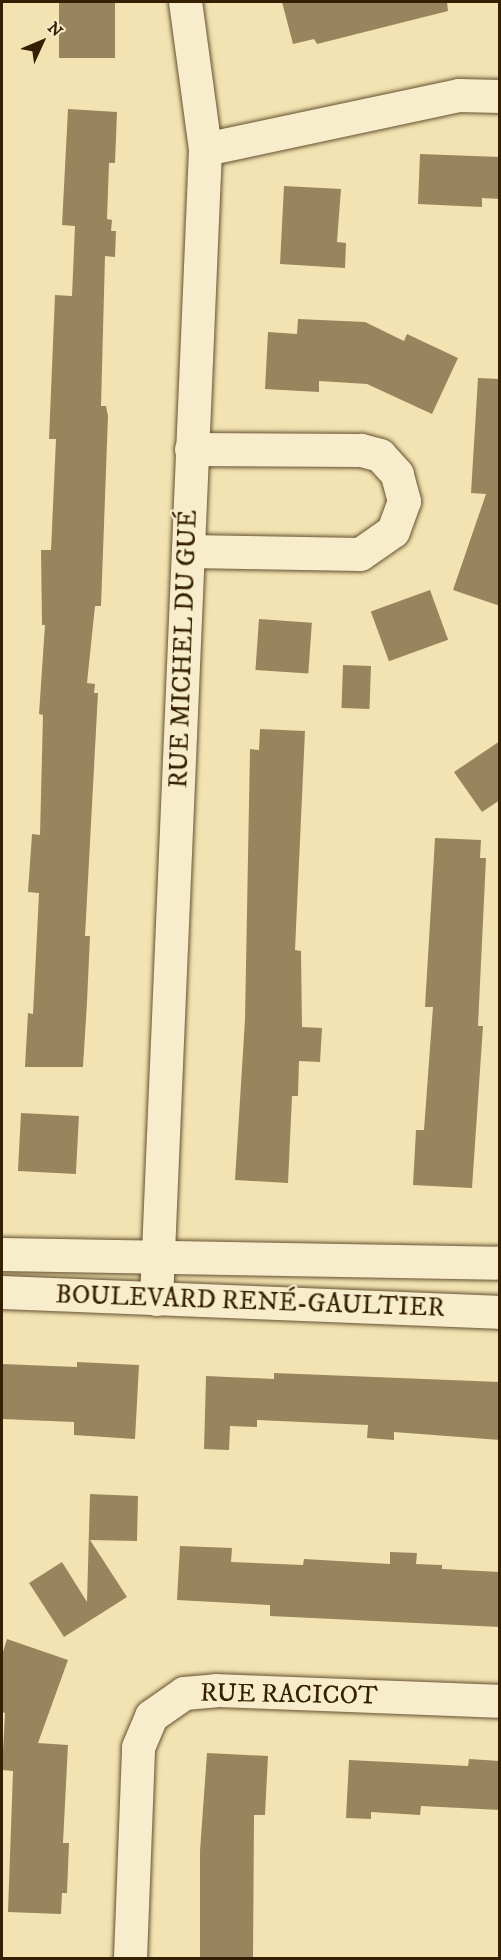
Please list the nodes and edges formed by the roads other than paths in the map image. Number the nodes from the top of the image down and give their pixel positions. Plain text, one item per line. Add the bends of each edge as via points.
1 (185, 2) edge
2 (500, 96) edge
3 (205, 150) junction
4 (191, 449) junction
5 (188, 551) junction
6 (2, 1254) edge
7 (158, 1260) junction
8 (500, 1263) edge
9 (2, 1292) edge
10 (156, 1299) junction
11 (500, 1312) edge
12 (500, 1701) edge
13 (130, 1959) edge

1 - 3 street, RUE MICHEL DU GUÉ
2 - 3 street via 459,95
3 - 4 street, RUE MICHEL DU GUÉ
4 - 5 street, RUE MICHEL DU GUÉ
4 - 5 street via 361,450 380,455 397,474 404,501 393,531 360,554
5 - 7 street, RUE MICHEL DU GUÉ
6 - 7 street, BOULEVARD RENÉ-GAULTIER
7 - 8 street, BOULEVARD RENÉ-GAULTIER
7 - 10 street, RUE MICHEL DU GUÉ
9 - 10 street, BOULEVARD RENÉ-GAULTIER
10 - 11 street, BOULEVARD RENÉ-GAULTIER
12 - 13 street, RUE RACICOT via 216,1690 184,1693 151,1716 138,1747

